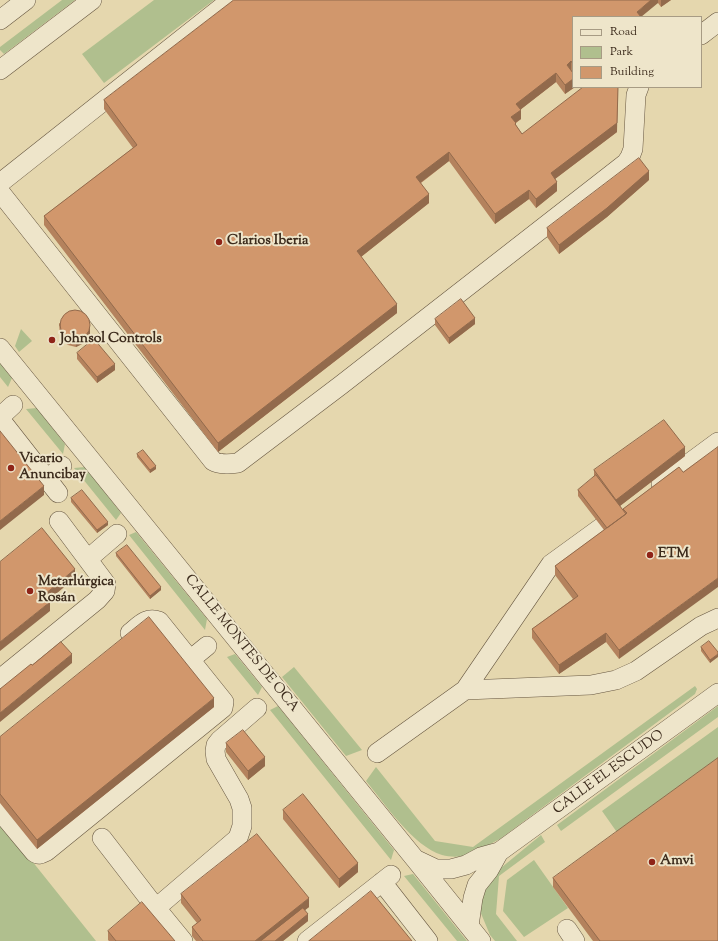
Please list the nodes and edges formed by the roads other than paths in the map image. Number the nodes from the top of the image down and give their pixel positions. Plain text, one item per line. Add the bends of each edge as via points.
1 (26, 0) edge
2 (92, 0) edge
3 (231, 0) edge
4 (0, 20) edge
5 (718, 22) edge
6 (702, 34) edge
7 (0, 70) edge
8 (639, 88) edge
9 (0, 190) edge
10 (0, 348) edge
11 (4, 414) edge
12 (718, 442) edge
13 (62, 466) dead end
14 (644, 496) edge
15 (59, 521) dead end
16 (602, 527) edge
17 (118, 534) dead end
18 (88, 559) junction
19 (718, 618) edge
20 (120, 641) edge
21 (207, 646) dead end
22 (190, 660) junction
23 (0, 679) edge
24 (465, 690) junction
25 (718, 693) edge
26 (257, 708) dead end
27 (377, 753) dead end
28 (0, 811) edge
29 (102, 838) dead end
30 (499, 852) junction
31 (415, 859) junction
32 (156, 908) junction
33 (469, 926) junction
34 (183, 941) edge
35 (307, 941) edge
36 (428, 941) edge
37 (481, 941) edge

1 - 4 street
2 - 7 street
3 - 9 street
5 - 6 street
8 - 9 street via 633,149 626,163 341,386 238,463 216,463 213,460
10 - 31 street, CALLE MONTES DE OCA
11 - 13 street via 53,486
12 - 14 street
15 - 18 street
16 - 24 street via 551,564
17 - 18 street
18 - 23 street via 106,584 105,591
19 - 24 street via 701,626 636,671 616,680 591,685
20 - 22 street via 144,622 150,619 159,621
21 - 22 street
22 - 28 street via 224,702 223,708 47,852 37,855
24 - 27 street
25 - 30 street, CALLE EL ESCUDO
26 - 32 street via 220,740 215,751 216,759 242,808 242,826 238,838
29 - 32 street
30 - 31 street, CALLE EL ESCUDO via 451,869 436,869
30 - 33 street, CALLE EL ESCUDO via 477,885
31 - 33 street, CALLE MONTES DE OCA
32 - 34 street
33 - 37 street, CALLE MONTES DE OCA
35 - 36 street via 387,879

